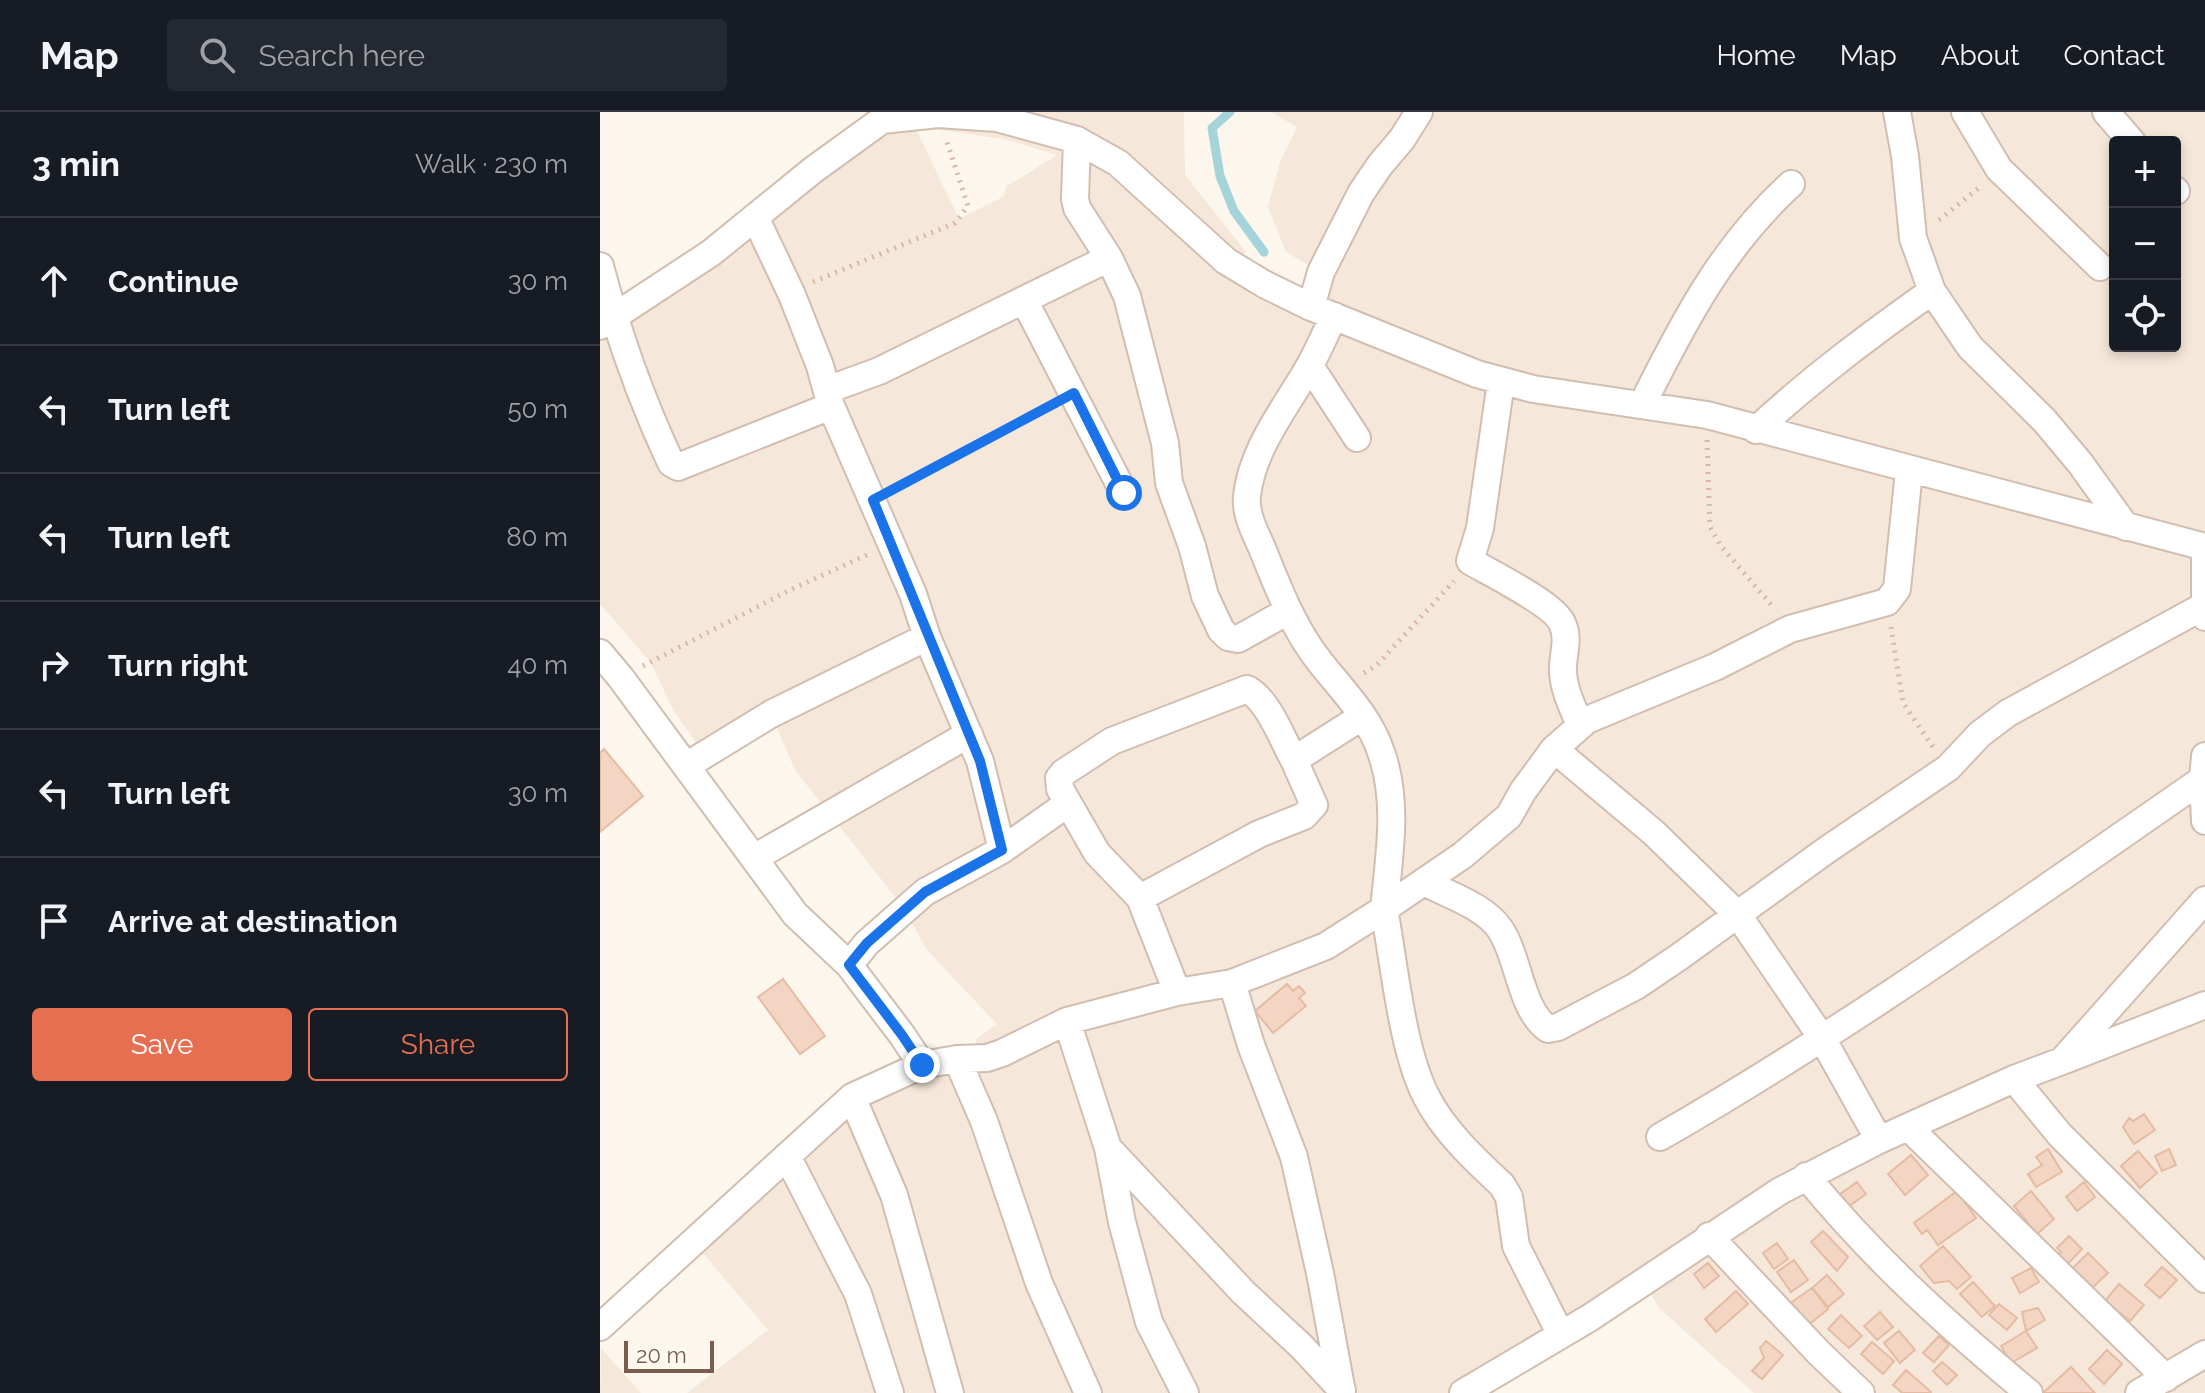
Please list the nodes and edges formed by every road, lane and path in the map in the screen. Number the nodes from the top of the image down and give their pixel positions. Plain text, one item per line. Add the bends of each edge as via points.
1 (1419, 112) edge
2 (1965, 112) edge
3 (2106, 112) edge
4 (929, 113) edge
5 (1901, 113) edge
6 (2127, 136) edge
7 (1077, 140) junction
8 (1999, 169) junction
9 (1791, 184) dead end
10 (755, 217) junction
11 (1913, 238) junction
12 (1109, 258) junction
13 (600, 266) edge
14 (2100, 267) dead end
15 (1932, 291) junction
16 (792, 295) junction
17 (1024, 300) junction
18 (1322, 311) junction
19 (607, 322) edge
20 (1310, 366) junction
21 (1501, 382) junction
22 (1074, 393) junction
23 (829, 398) junction
24 (1642, 405) junction
25 (1707, 415) junction
26 (1756, 430) junction
27 (1357, 438) dead end
28 (1909, 471) junction
29 (1124, 493) dead end
30 (873, 500) junction
31 (2126, 527) junction
32 (892, 544) junction
33 (2205, 547) edge
34 (1470, 561) junction
35 (1887, 602) junction
36 (2204, 606) edge
37 (1288, 611) junction
38 (2205, 617) edge
39 (1790, 629) junction
40 (927, 637) junction
41 (600, 653) edge
42 (621, 678) junction
43 (1342, 685) junction
44 (1363, 716) junction
45 (1580, 725) junction
46 (969, 734) junction
47 (1554, 749) junction
48 (1294, 760) junction
49 (686, 766) junction
50 (1948, 768) junction
51 (2204, 768) edge
52 (1067, 804) junction
53 (2205, 821) edge
54 (1002, 850) junction
55 (754, 858) junction
56 (1426, 883) junction
57 (1140, 898) junction
58 (2205, 900) edge
59 (1384, 909) junction
60 (1738, 915) junction
61 (849, 965) junction
62 (1232, 983) junction
63 (1177, 992) junction
64 (2205, 1005) edge
65 (1067, 1021) junction
66 (1822, 1038) junction
67 (957, 1059) junction
68 (2062, 1061) junction
69 (922, 1065) junction
70 (2014, 1079) junction
71 (852, 1097) junction
72 (1908, 1127) junction
73 (1660, 1137) dead end
74 (1879, 1140) junction
75 (1108, 1148) junction
76 (787, 1156) junction
77 (1806, 1176) junction
78 (1709, 1236) junction
79 (2205, 1279) edge
80 (600, 1327) edge
81 (1561, 1335) junction
82 (2205, 1354) edge
83 (2166, 1378) junction
84 (1342, 1390) edge
85 (890, 1393) edge
86 (950, 1393) edge
87 (1088, 1393) edge
88 (1185, 1393) edge
89 (1463, 1393) edge
90 (1861, 1393) edge
91 (2029, 1393) edge
92 (2139, 1393) edge

1 - 18 street via 1361,193 1321,272
2 - 8 street
3 - 6 street
4 - 7 street via 997,118
4 - 10 street via 882,120
4 - 16 path via 968,206 955,223
5 - 11 street
7 - 12 street via 1077,208
7 - 18 street via 1118,163 1226,261
8 - 11 path
8 - 14 street
9 - 24 street via 1711,276
10 - 16 street
10 - 19 street
11 - 15 street
12 - 17 street
12 - 37 street via 1127,296 1165,443 1169,483 1221,630 1238,639
13 - 19 street
15 - 26 street via 1824,371
15 - 31 street via 1970,347 2044,420
16 - 23 street
17 - 22 street
17 - 23 street
18 - 20 street
18 - 21 street
19 - 23 street via 671,463 678,467
20 - 27 street
20 - 37 street via 1255,464 1246,497 1248,514
21 - 24 street
21 - 34 street via 1480,528
22 - 29 street
22 - 30 path
23 - 30 street
24 - 25 street
25 - 26 street
25 - 39 path via 1710,527
26 - 28 street
28 - 31 street
28 - 35 street via 1897,589
30 - 32 street
31 - 33 street
32 - 40 street
32 - 42 path
33 - 36 street
34 - 43 path via 1376,666
34 - 45 street via 1553,610 1563,623 1565,689
35 - 39 street
35 - 50 path via 1903,703
36 - 38 street
36 - 50 street via 2008,713
37 - 43 street via 1319,661
39 - 45 street
40 - 46 street
40 - 49 street via 771,714
41 - 42 street
42 - 49 street
43 - 44 street
44 - 48 street
44 - 59 street via 1381,750 1392,810
45 - 47 street
46 - 54 street
46 - 55 street
47 - 56 street via 1509,816
47 - 60 street via 1654,833
48 - 52 street via 1261,703 1251,691 1240,690 1112,741 1059,778
48 - 57 street via 1314,805 1309,813
49 - 55 street
50 - 60 street
51 - 53 street
51 - 66 street
52 - 54 street
52 - 57 street via 1097,853
54 - 61 street via 925,892
55 - 61 street via 795,914
56 - 59 street
56 - 60 street via 1478,910 1500,930 1532,1011 1548,1029 1636,986
57 - 63 street
58 - 68 street
59 - 62 street via 1326,946
59 - 81 street via 1409,1046 1425,1094 1443,1124 1509,1197 1516,1246
60 - 66 street
61 - 69 street
62 - 63 street
62 - 84 street via 1294,1157
63 - 65 street
64 - 68 street
65 - 67 street via 1002,1053
65 - 75 street
66 - 73 street
66 - 74 street
67 - 69 street
67 - 87 street via 984,1121 1039,1283
68 - 70 street
69 - 71 street
70 - 72 street
70 - 79 street via 2060,1135
71 - 76 street
71 - 86 street via 894,1195
72 - 74 street
72 - 83 street
74 - 77 street
75 - 84 street
75 - 88 street via 1149,1322
76 - 80 street
76 - 85 street via 858,1294
77 - 78 street
77 - 91 street via 1902,1284
78 - 81 street
78 - 90 street
81 - 89 street
82 - 83 street
83 - 92 street

